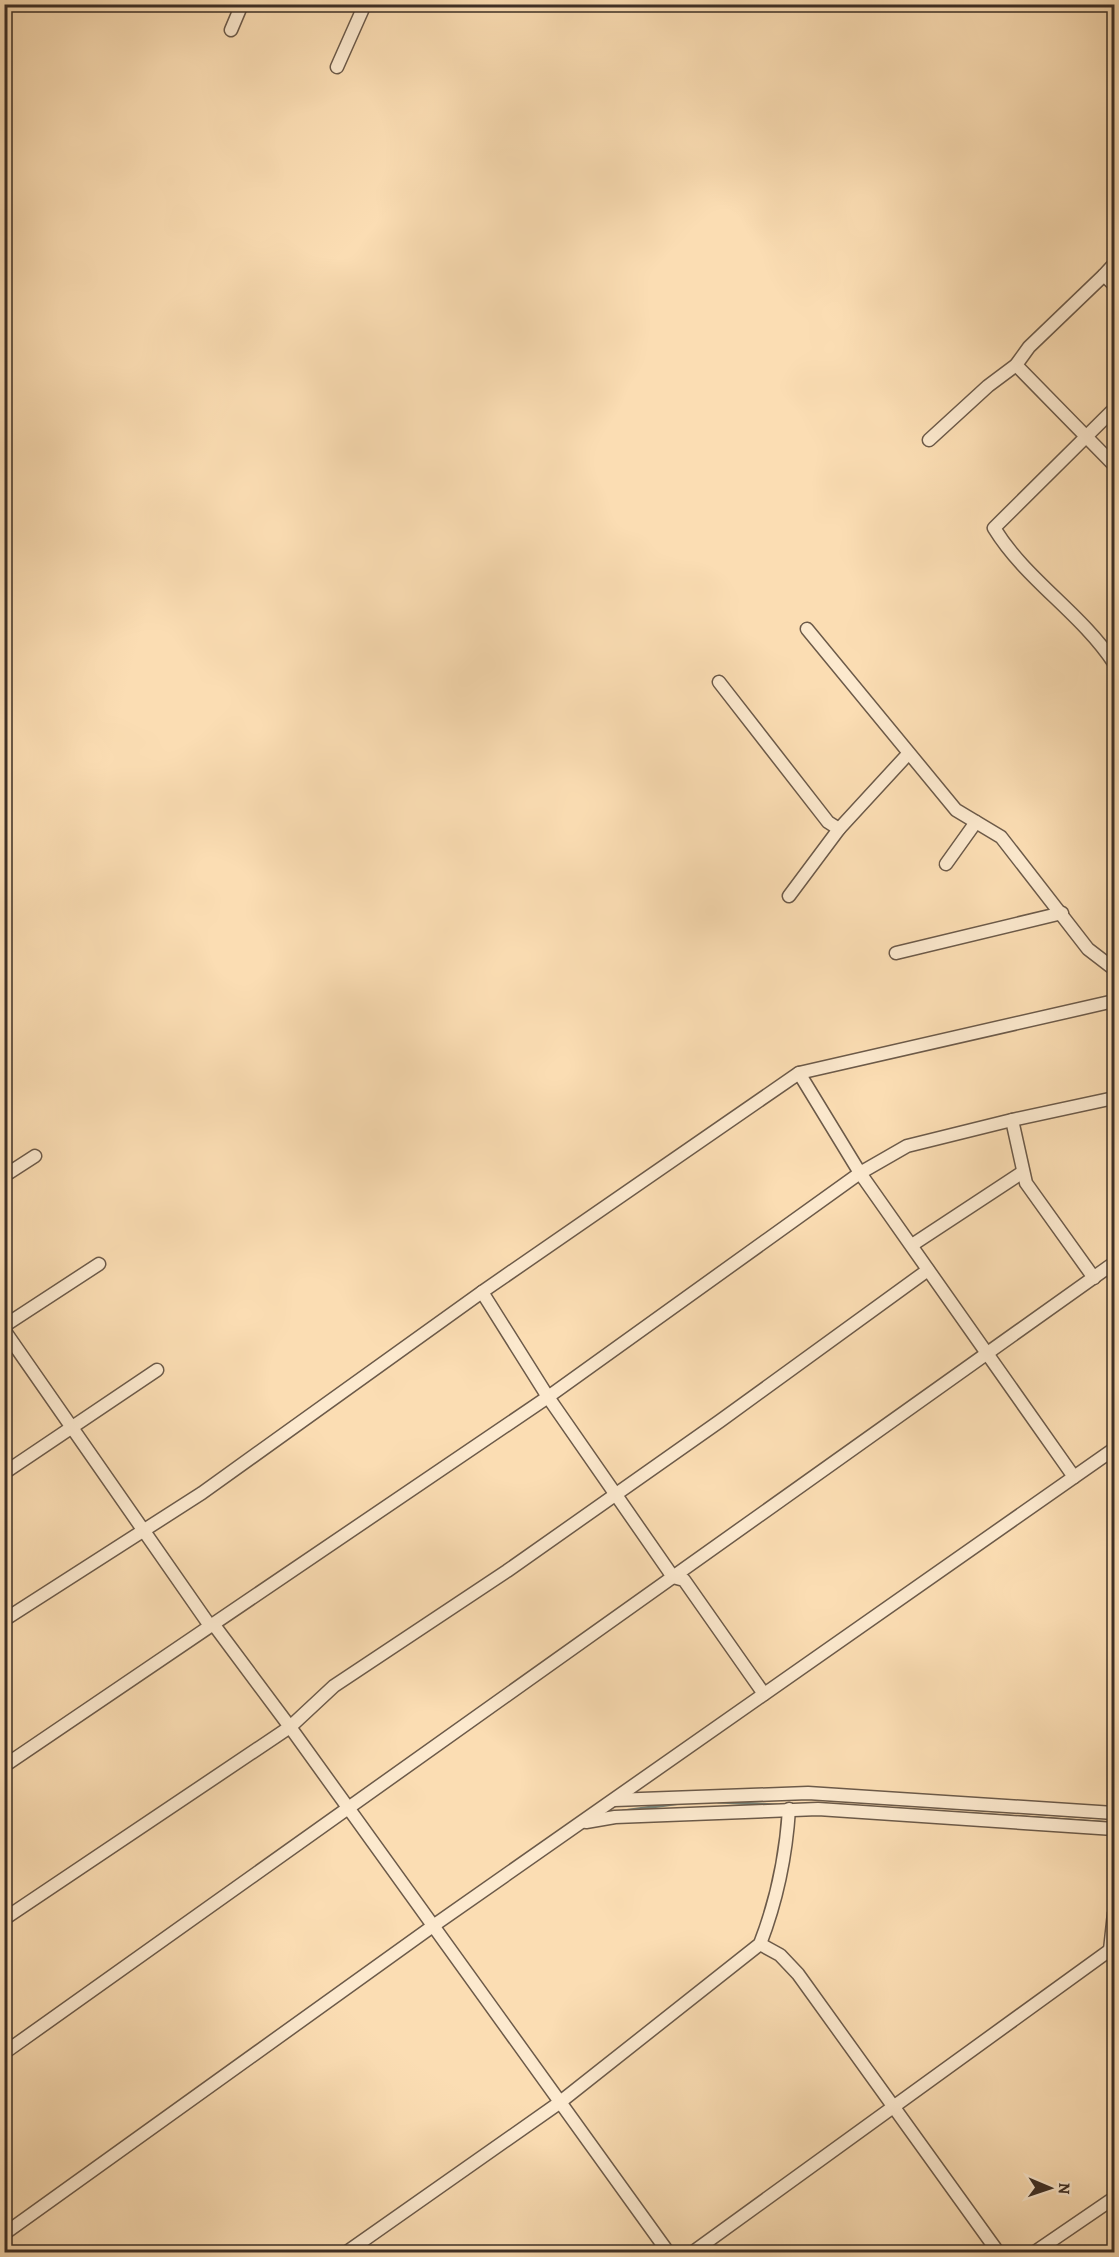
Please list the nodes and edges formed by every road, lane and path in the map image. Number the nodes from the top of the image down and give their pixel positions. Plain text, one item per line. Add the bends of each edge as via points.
1 (242, 4) edge
2 (365, 4) edge
3 (231, 30) dead end
4 (337, 67) dead end
5 (1114, 264) edge
6 (1104, 275) junction
7 (1114, 285) edge
8 (1016, 365) junction
9 (1114, 409) edge
10 (1086, 436) junction
11 (930, 440) dead end
12 (1114, 465) edge
13 (807, 629) dead end
14 (1114, 663) edge
15 (719, 682) dead end
16 (908, 754) junction
17 (976, 822) junction
18 (839, 829) junction
19 (946, 864) dead end
20 (789, 896) dead end
21 (1062, 913) junction
22 (896, 953) dead end
23 (1114, 969) edge
24 (1114, 1001) edge
25 (799, 1073) junction
26 (1114, 1098) edge
27 (1012, 1120) junction
28 (36, 1156) dead end
29 (1023, 1172) junction
30 (860, 1173) junction
31 (4, 1176) edge
32 (912, 1245) junction
33 (1114, 1263) edge
34 (99, 1264) dead end
35 (928, 1270) junction
36 (1094, 1278) junction
37 (482, 1292) junction
38 (4, 1328) edge
39 (987, 1353) junction
40 (157, 1370) dead end
41 (548, 1397) junction
42 (71, 1428) junction
43 (1114, 1449) edge
44 (4, 1473) edge
45 (1074, 1477) junction
46 (616, 1494) junction
47 (145, 1530) junction
48 (674, 1577) junction
49 (4, 1620) edge
50 (214, 1625) junction
51 (764, 1695) junction
52 (290, 1726) junction
53 (4, 1766) edge
54 (614, 1800) junction
55 (348, 1808) junction
56 (789, 1809) junction
57 (1114, 1813) edge
58 (580, 1823) junction
59 (1114, 1829) edge
60 (1114, 1912) edge
61 (4, 1919) edge
62 (433, 1926) junction
63 (760, 1944) junction
64 (1112, 1953) edge
65 (4, 2054) edge
66 (559, 2103) junction
67 (893, 2105) junction
68 (1114, 2198) edge
69 (4, 2234) edge
70 (347, 2253) edge
71 (668, 2253) edge
72 (693, 2253) edge
73 (998, 2253) edge
74 (1035, 2253) edge

1 - 3 street
2 - 4 street
5 - 6 street
6 - 7 street
6 - 8 street via 1029,347
8 - 10 street
8 - 11 street
9 - 10 street
10 - 12 street
10 - 14 street via 994,528 1031,577 1080,622
13 - 16 street
15 - 18 street via 828,822
16 - 17 street via 956,810
16 - 18 street
17 - 19 street
17 - 21 street via 1001,837
18 - 20 street
21 - 22 street
21 - 23 street via 1088,948
24 - 25 street
25 - 30 street
25 - 37 street
26 - 27 street
27 - 29 street
27 - 30 street via 907,1146
28 - 31 street
29 - 32 street
29 - 36 street via 1042,1207
30 - 32 street
30 - 41 street
32 - 35 street
33 - 36 street
34 - 38 street
35 - 39 street
35 - 46 street
36 - 39 street
37 - 41 street
37 - 47 street
38 - 42 street
39 - 45 street
39 - 48 street
40 - 42 street
41 - 46 street
41 - 50 street
42 - 44 street
42 - 47 street
43 - 45 street
45 - 51 street
46 - 48 street
46 - 52 street via 334,1686
47 - 49 street
47 - 50 street via 208,1623
48 - 51 street via 684,1580
48 - 55 street
50 - 52 street
50 - 53 street
51 - 54 street
52 - 55 street
52 - 61 street
54 - 57 street via 808,1793
54 - 58 street
55 - 62 street
55 - 65 street
56 - 58 street via 615,1817
56 - 59 street
56 - 63 street via 775,1905
58 - 62 street
60 - 64 street
62 - 66 street
62 - 69 street
63 - 66 street
63 - 67 street via 780,1954 798,1974
64 - 67 street
66 - 70 street
66 - 71 street
67 - 72 street
67 - 73 street
68 - 74 street

